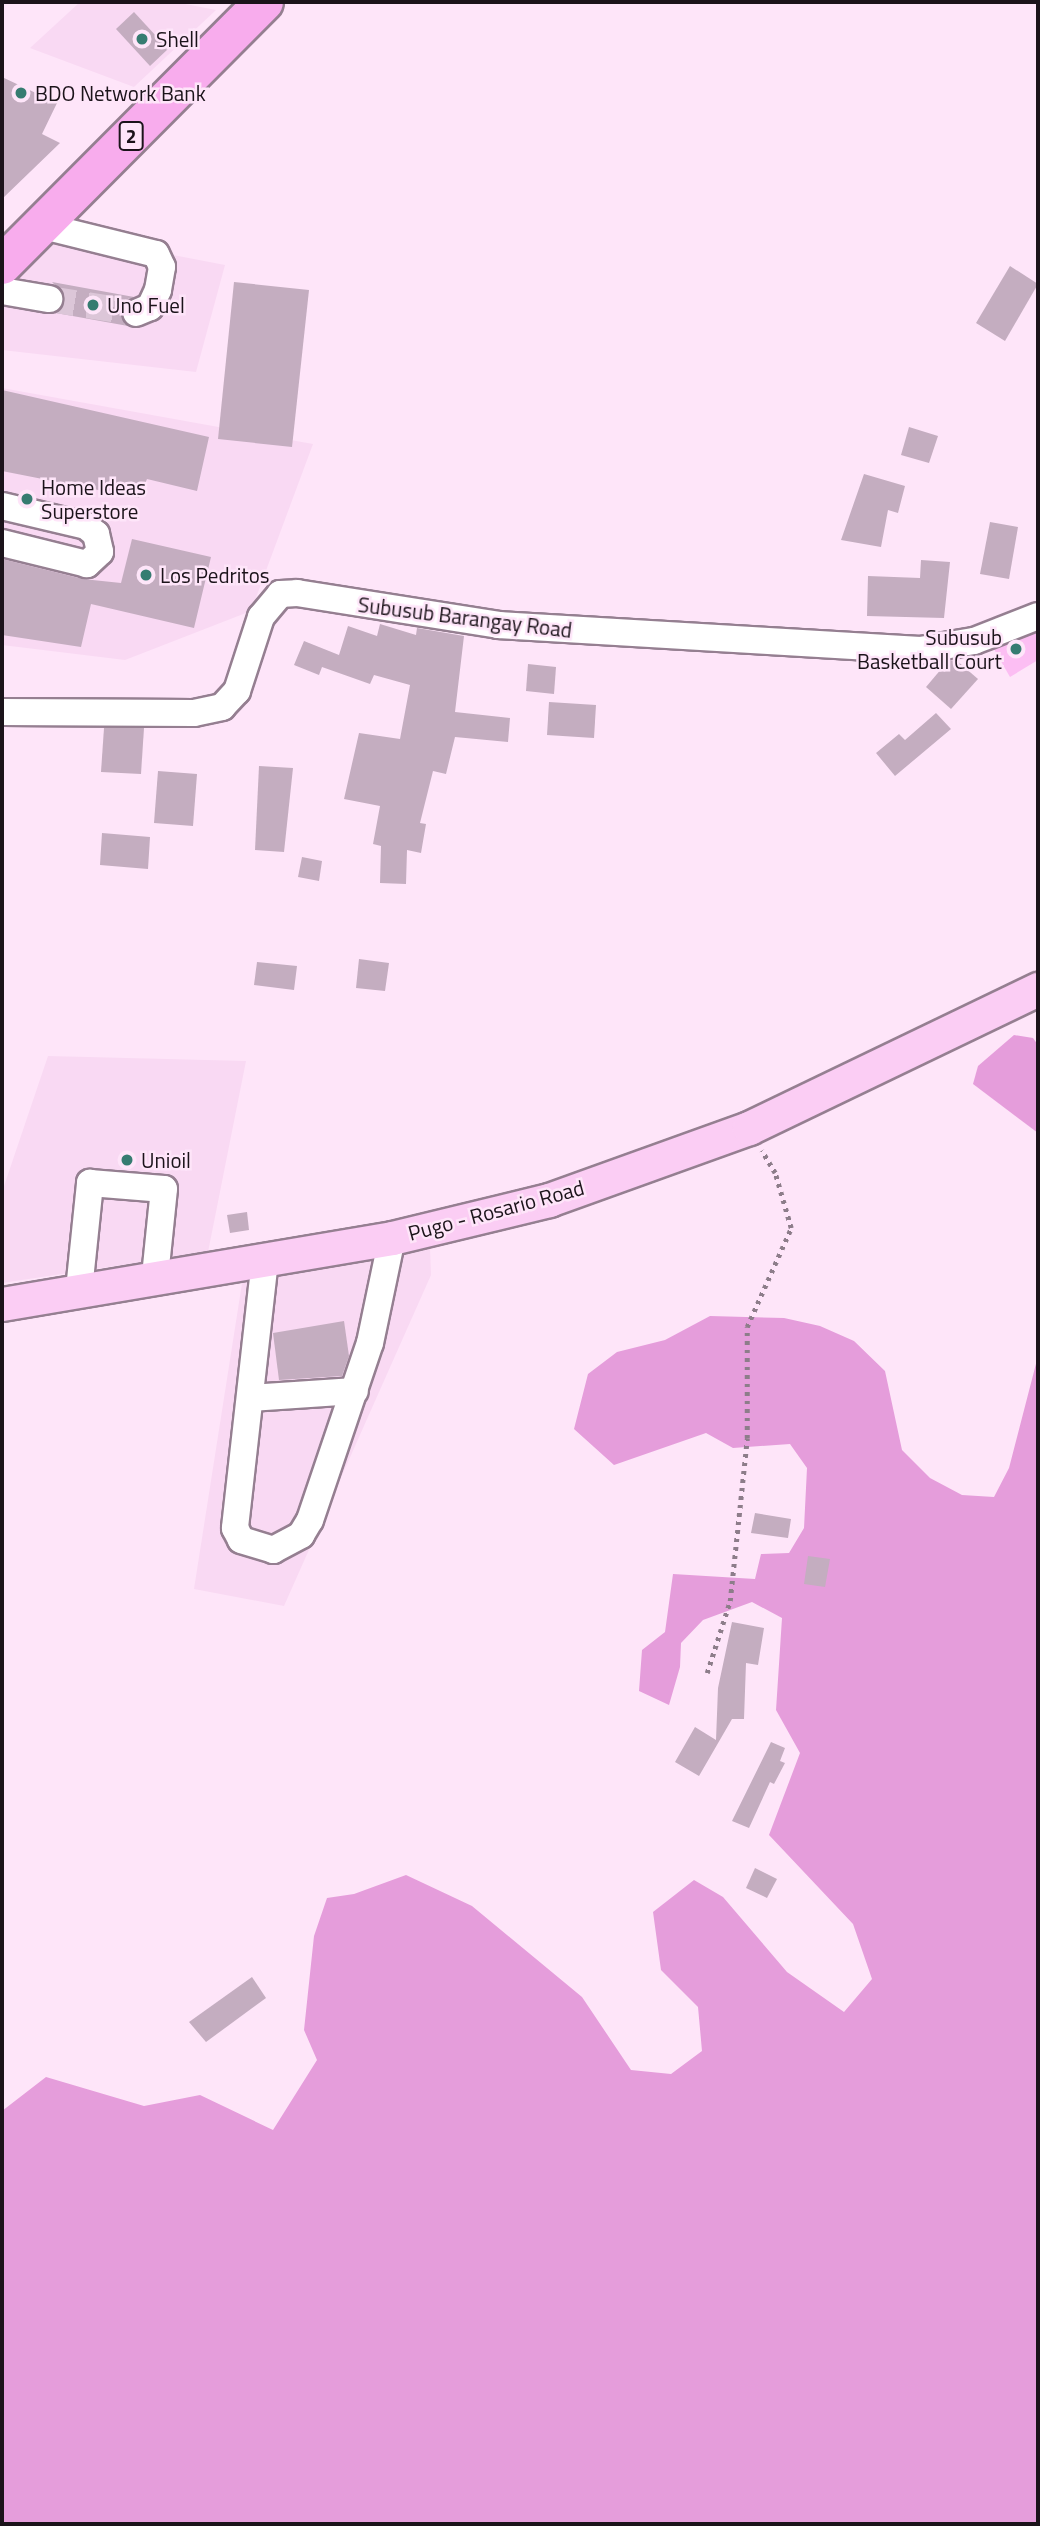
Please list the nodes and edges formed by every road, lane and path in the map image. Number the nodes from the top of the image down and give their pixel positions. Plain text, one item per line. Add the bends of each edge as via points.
1 (264, 2) edge
2 (43, 226) junction
3 (2, 265) edge
4 (2, 291) edge
5 (49, 299) tunnel mouth
6 (136, 313) dead end
7 (2, 506) edge
8 (2, 543) edge
9 (1038, 616) edge
10 (2, 712) edge
11 (1038, 989) edge
12 (749, 1128) junction
13 (392, 1238) junction
14 (265, 1260) junction
15 (155, 1276) junction
16 (79, 1290) junction
17 (2, 1304) edge
18 (355, 1391) junction
19 (250, 1398) junction
20 (707, 1673) dead end

1 - 2 highway, 2
2 - 3 highway, 2
2 - 6 street via 156,254 162,267 158,289 150,307
4 - 5 street
7 - 8 street via 86,526 96,534 100,552 87,564
9 - 10 street, Subusub Barangay Road via 974,641 920,650 498,625 280,594 261,617 237,691 222,707 194,713
11 - 12 main road, Pugo - Rosario Road
12 - 13 main road, Pugo - Rosario Road via 550,1200
12 - 20 path via 775,1173 791,1228 747,1326 747,1438 730,1601
13 - 14 main road, Pugo - Rosario Road
13 - 18 street
14 - 15 main road, Pugo - Rosario Road
14 - 19 street
15 - 16 main road, Pugo - Rosario Road
15 - 16 street via 164,1189 90,1183
16 - 17 main road, Pugo - Rosario Road
18 - 19 street
18 - 19 street via 310,1520 301,1535 273,1550 241,1540 235,1528

